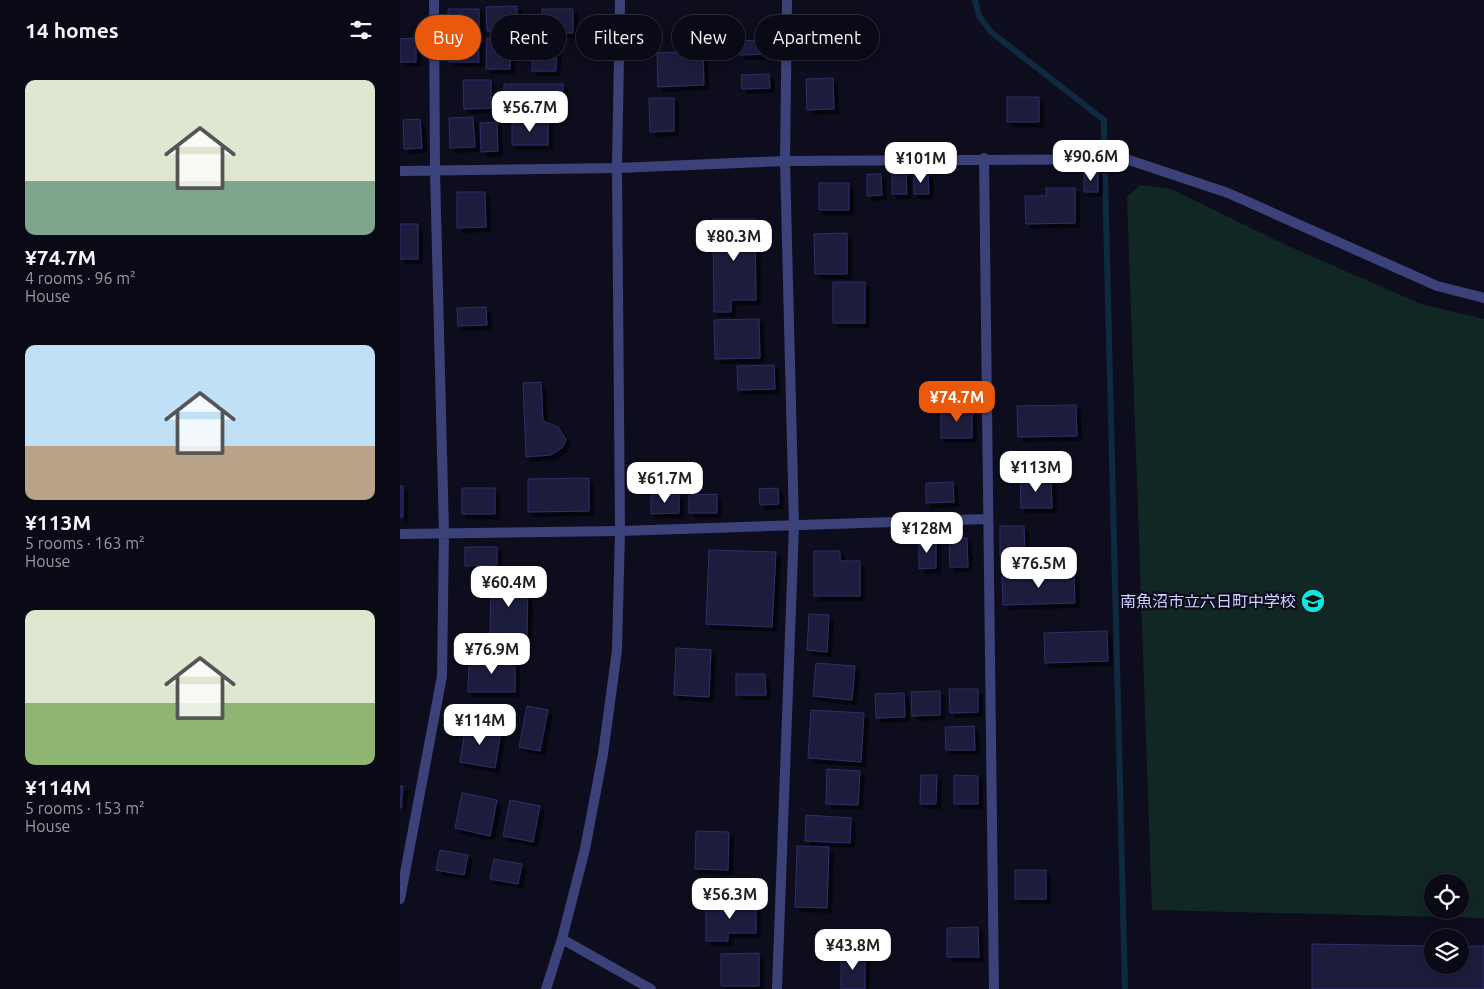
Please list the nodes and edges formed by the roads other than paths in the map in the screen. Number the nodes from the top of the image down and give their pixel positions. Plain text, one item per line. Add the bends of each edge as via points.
1 (434, 0) edge
2 (620, 0) edge
3 (786, 0) edge
4 (984, 158) junction
5 (785, 161) junction
6 (617, 168) junction
7 (400, 171) edge
8 (435, 171) junction
9 (1484, 298) edge
10 (987, 519) junction
11 (794, 526) junction
12 (620, 531) junction
13 (400, 534) edge
14 (444, 534) junction
15 (400, 899) edge
16 (562, 939) junction
17 (546, 989) edge
18 (651, 989) edge
19 (777, 989) edge
20 (994, 989) edge

1 - 8 street
2 - 6 street
3 - 5 street
4 - 5 street
4 - 9 street via 1126,159 1228,193 1437,286
4 - 10 street
5 - 6 street
5 - 11 street
6 - 8 street
6 - 12 street
7 - 8 street
8 - 14 street
10 - 11 street
10 - 20 street
11 - 12 street
11 - 19 street
12 - 14 street
12 - 16 street via 618,650 586,849
13 - 14 street
14 - 15 street via 442,676
16 - 17 street
16 - 18 street

